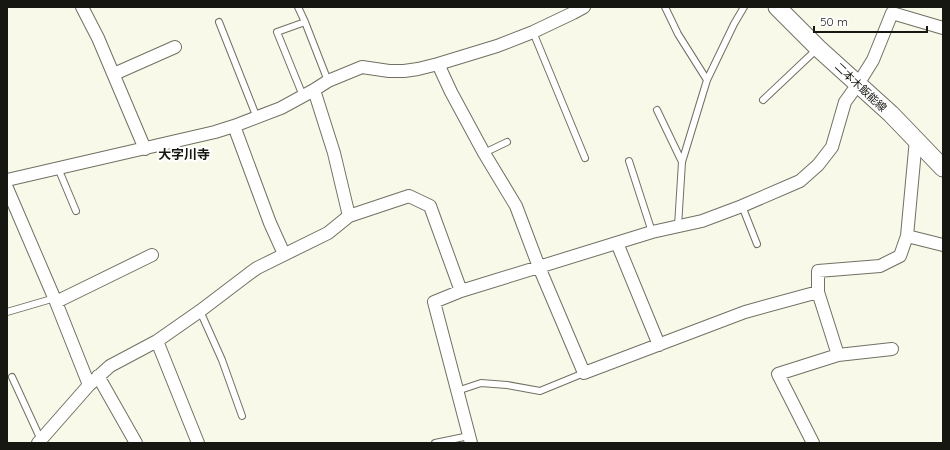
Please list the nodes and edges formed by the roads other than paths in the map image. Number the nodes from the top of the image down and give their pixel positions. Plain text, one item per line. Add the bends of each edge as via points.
1 (82, 7) edge
2 (298, 7) edge
3 (584, 7) edge
4 (665, 7) edge
5 (744, 7) edge
6 (777, 7) edge
7 (219, 22) dead end
8 (304, 22) junction
9 (943, 28) edge
10 (533, 32) junction
11 (175, 47) dead end
12 (818, 48) junction
13 (438, 64) junction
14 (114, 74) junction
15 (706, 80) junction
16 (328, 81) junction
17 (858, 84) junction
18 (314, 90) junction
19 (303, 96) junction
20 (763, 100) dead end
21 (657, 110) dead end
22 (257, 118) junction
23 (234, 126) junction
24 (916, 139) junction
25 (507, 142) dead end
26 (145, 149) junction
27 (484, 153) junction
28 (585, 158) dead end
29 (629, 161) dead end
30 (682, 162) junction
31 (58, 168) junction
32 (943, 168) edge
33 (7, 180) edge
34 (7, 188) edge
35 (742, 206) junction
36 (76, 211) dead end
37 (349, 216) junction
38 (678, 226) junction
39 (652, 232) junction
40 (907, 236) junction
41 (617, 243) junction
42 (757, 244) dead end
43 (943, 244) edge
44 (284, 254) junction
45 (152, 255) dead end
46 (539, 267) junction
47 (461, 291) junction
48 (818, 292) junction
49 (55, 300) junction
50 (7, 312) edge
51 (200, 312) junction
52 (157, 341) junction
53 (659, 345) junction
54 (892, 349) dead end
55 (838, 355) junction
56 (584, 373) junction
57 (98, 376) junction
58 (12, 377) dead end
59 (89, 385) junction
60 (457, 391) junction
61 (242, 416) dead end
62 (470, 440) edge
63 (39, 441) edge
64 (136, 443) edge
65 (198, 443) edge
66 (435, 443) edge
67 (813, 443) edge

1 - 14 street
2 - 8 lane
3 - 10 street
4 - 15 lane
5 - 15 lane
6 - 12 main road, 二本木飯能線
7 - 22 lane
8 - 16 lane
8 - 19 lane via 277,32
9 - 17 street via 892,13 873,60
10 - 13 street
10 - 28 lane
11 - 14 street
12 - 17 main road, 二本木飯能線
12 - 20 lane
13 - 16 street via 404,71 362,66
13 - 27 street
14 - 26 street
15 - 30 lane
16 - 18 street
17 - 24 main road, 二本木飯能線
17 - 35 street via 845,102 832,147 818,165 800,182
18 - 19 street
18 - 37 street via 334,153
19 - 22 street
21 - 30 lane
22 - 23 street
23 - 26 street
23 - 44 street
24 - 32 main road, 二本木飯能線
24 - 40 street
25 - 27 lane
26 - 31 street
27 - 46 street via 516,206
29 - 39 lane
30 - 38 lane
31 - 33 street
31 - 36 lane
34 - 49 street
35 - 38 street
35 - 42 lane
37 - 44 street via 328,233
37 - 47 street via 410,196 430,206
38 - 39 street
39 - 41 street
40 - 43 street
40 - 48 street via 900,256 880,266 818,271
41 - 46 street
41 - 53 street
44 - 51 street via 250,273
45 - 49 street
46 - 47 street
46 - 56 street
47 - 60 street via 434,302
48 - 53 street via 745,312
48 - 55 street
49 - 50 lane
49 - 59 street
51 - 52 street
51 - 61 lane via 222,360
52 - 57 street via 110,366
52 - 65 street
53 - 56 street
54 - 55 street
55 - 67 street via 778,374
56 - 60 lane via 540,391 482,383
57 - 59 street
57 - 64 street
58 - 63 lane
59 - 63 street
60 - 62 street
62 - 66 lane

